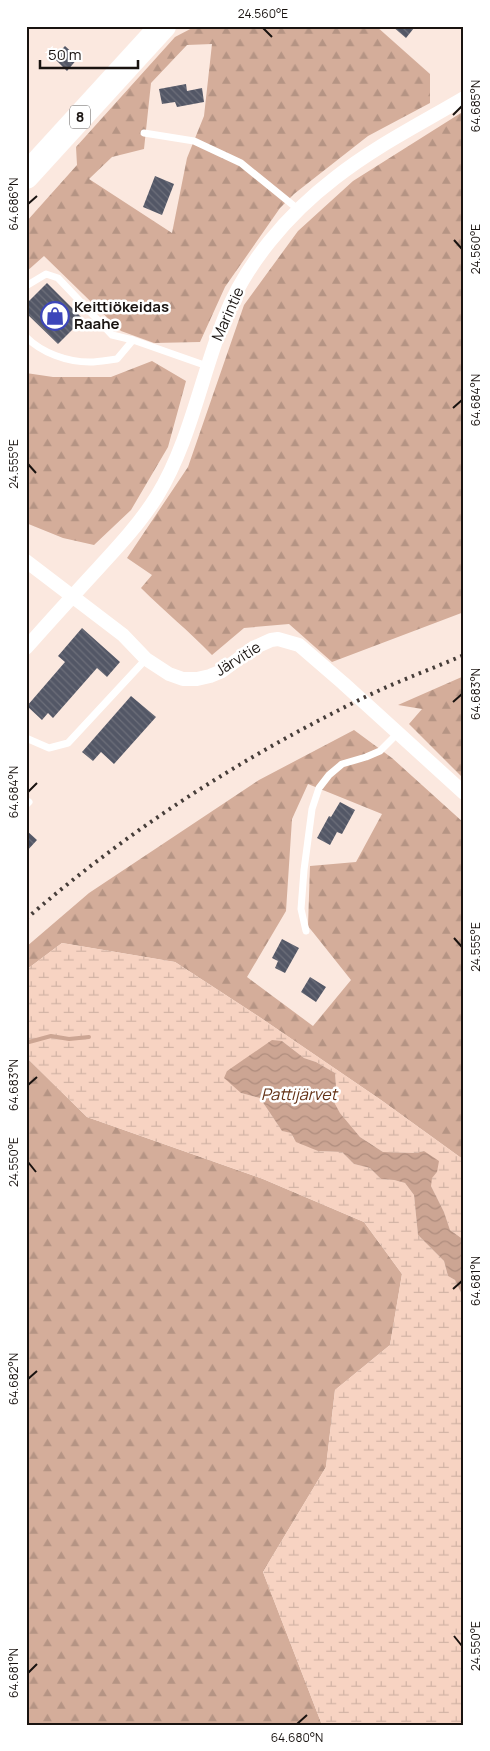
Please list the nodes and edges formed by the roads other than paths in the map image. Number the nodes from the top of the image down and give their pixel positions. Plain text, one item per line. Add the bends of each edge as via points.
1 (163, 26) edge
2 (464, 98) edge
3 (144, 133) dead end
4 (26, 176) edge
5 (299, 210) junction
6 (26, 286) edge
7 (26, 337) edge
8 (133, 340) junction
9 (207, 366) junction
10 (26, 561) edge
11 (72, 596) junction
12 (26, 648) edge
13 (146, 659) junction
14 (398, 733) junction
15 (26, 738) edge
16 (464, 793) edge
17 (306, 931) dead end

1 - 4 highway, 8
2 - 5 street, Marintie via 363,158
3 - 5 lane via 194,141 241,163
5 - 9 street, Marintie via 248,272 224,318
6 - 8 lane via 46,274 58,278 112,335
7 - 8 lane via 34,345 58,357 90,362 117,358
8 - 9 lane
9 - 11 street, Marintie via 178,451 157,495 123,541
10 - 11 street, Järvitie
11 - 12 street, Marintie
11 - 13 street, Järvitie via 123,635
13 - 14 street, Järvitie via 169,674 197,679 222,671 262,643 278,638 289,641 299,645
13 - 15 lane via 68,743 50,748
14 - 16 street, Järvitie
14 - 17 lane via 380,751 342,764 319,788 312,809 304,870 301,909

